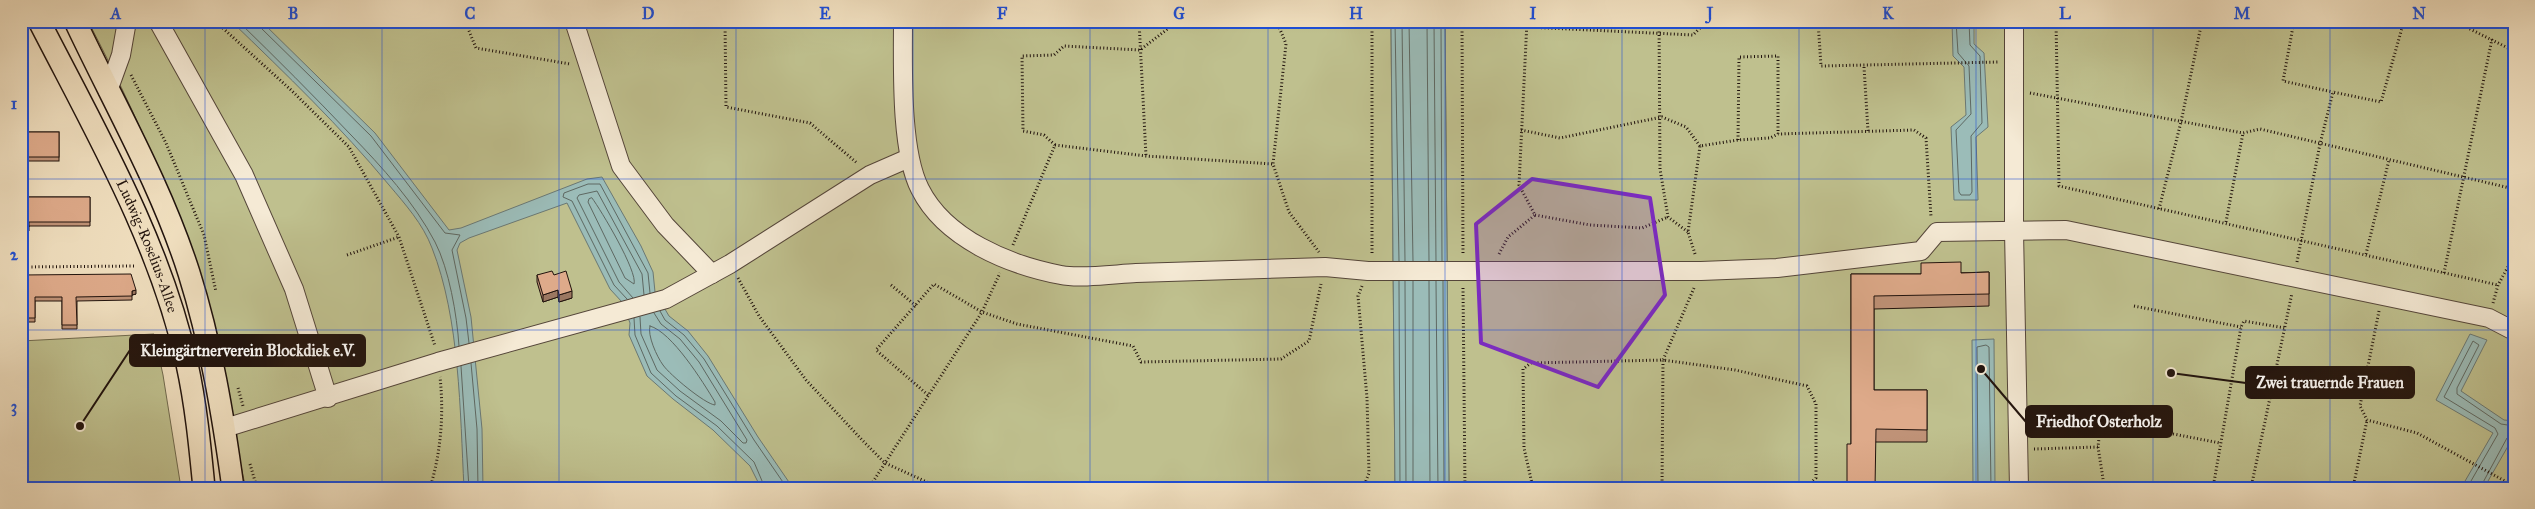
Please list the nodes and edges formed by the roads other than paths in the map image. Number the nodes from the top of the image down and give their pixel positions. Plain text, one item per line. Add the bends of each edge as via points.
1 (40, 21) edge
2 (75, 21) edge
3 (127, 21) edge
4 (158, 21) edge
5 (574, 21) edge
6 (903, 21) edge
7 (2014, 21) edge
8 (108, 91) junction
9 (909, 158) junction
10 (2014, 230) junction
11 (712, 274) junction
12 (2514, 331) edge
13 (328, 398) junction
14 (225, 428) junction
15 (204, 488) edge
16 (233, 488) edge
17 (2019, 488) edge

1 - 15 main road, Ludwig-Roselius-Allee via 133,204 157,265 187,364
2 - 8 main road, Ludwig-Roselius-Allee
3 - 8 lane
4 - 13 lane via 244,175 294,289
5 - 11 lane via 622,166 665,225
6 - 9 lane
7 - 10 lane
8 - 14 main road, Ludwig-Roselius-Allee via 158,192 189,272 212,353
9 - 10 lane via 920,189 939,217 967,240 1007,259 1062,276 1325,267 1456,272 1777,268 1921,251 1937,232
9 - 11 lane via 870,175
10 - 12 lane via 2066,230 2488,318
10 - 17 lane
11 - 13 lane via 666,299 445,361
13 - 14 lane
14 - 16 main road, Ludwig-Roselius-Allee

